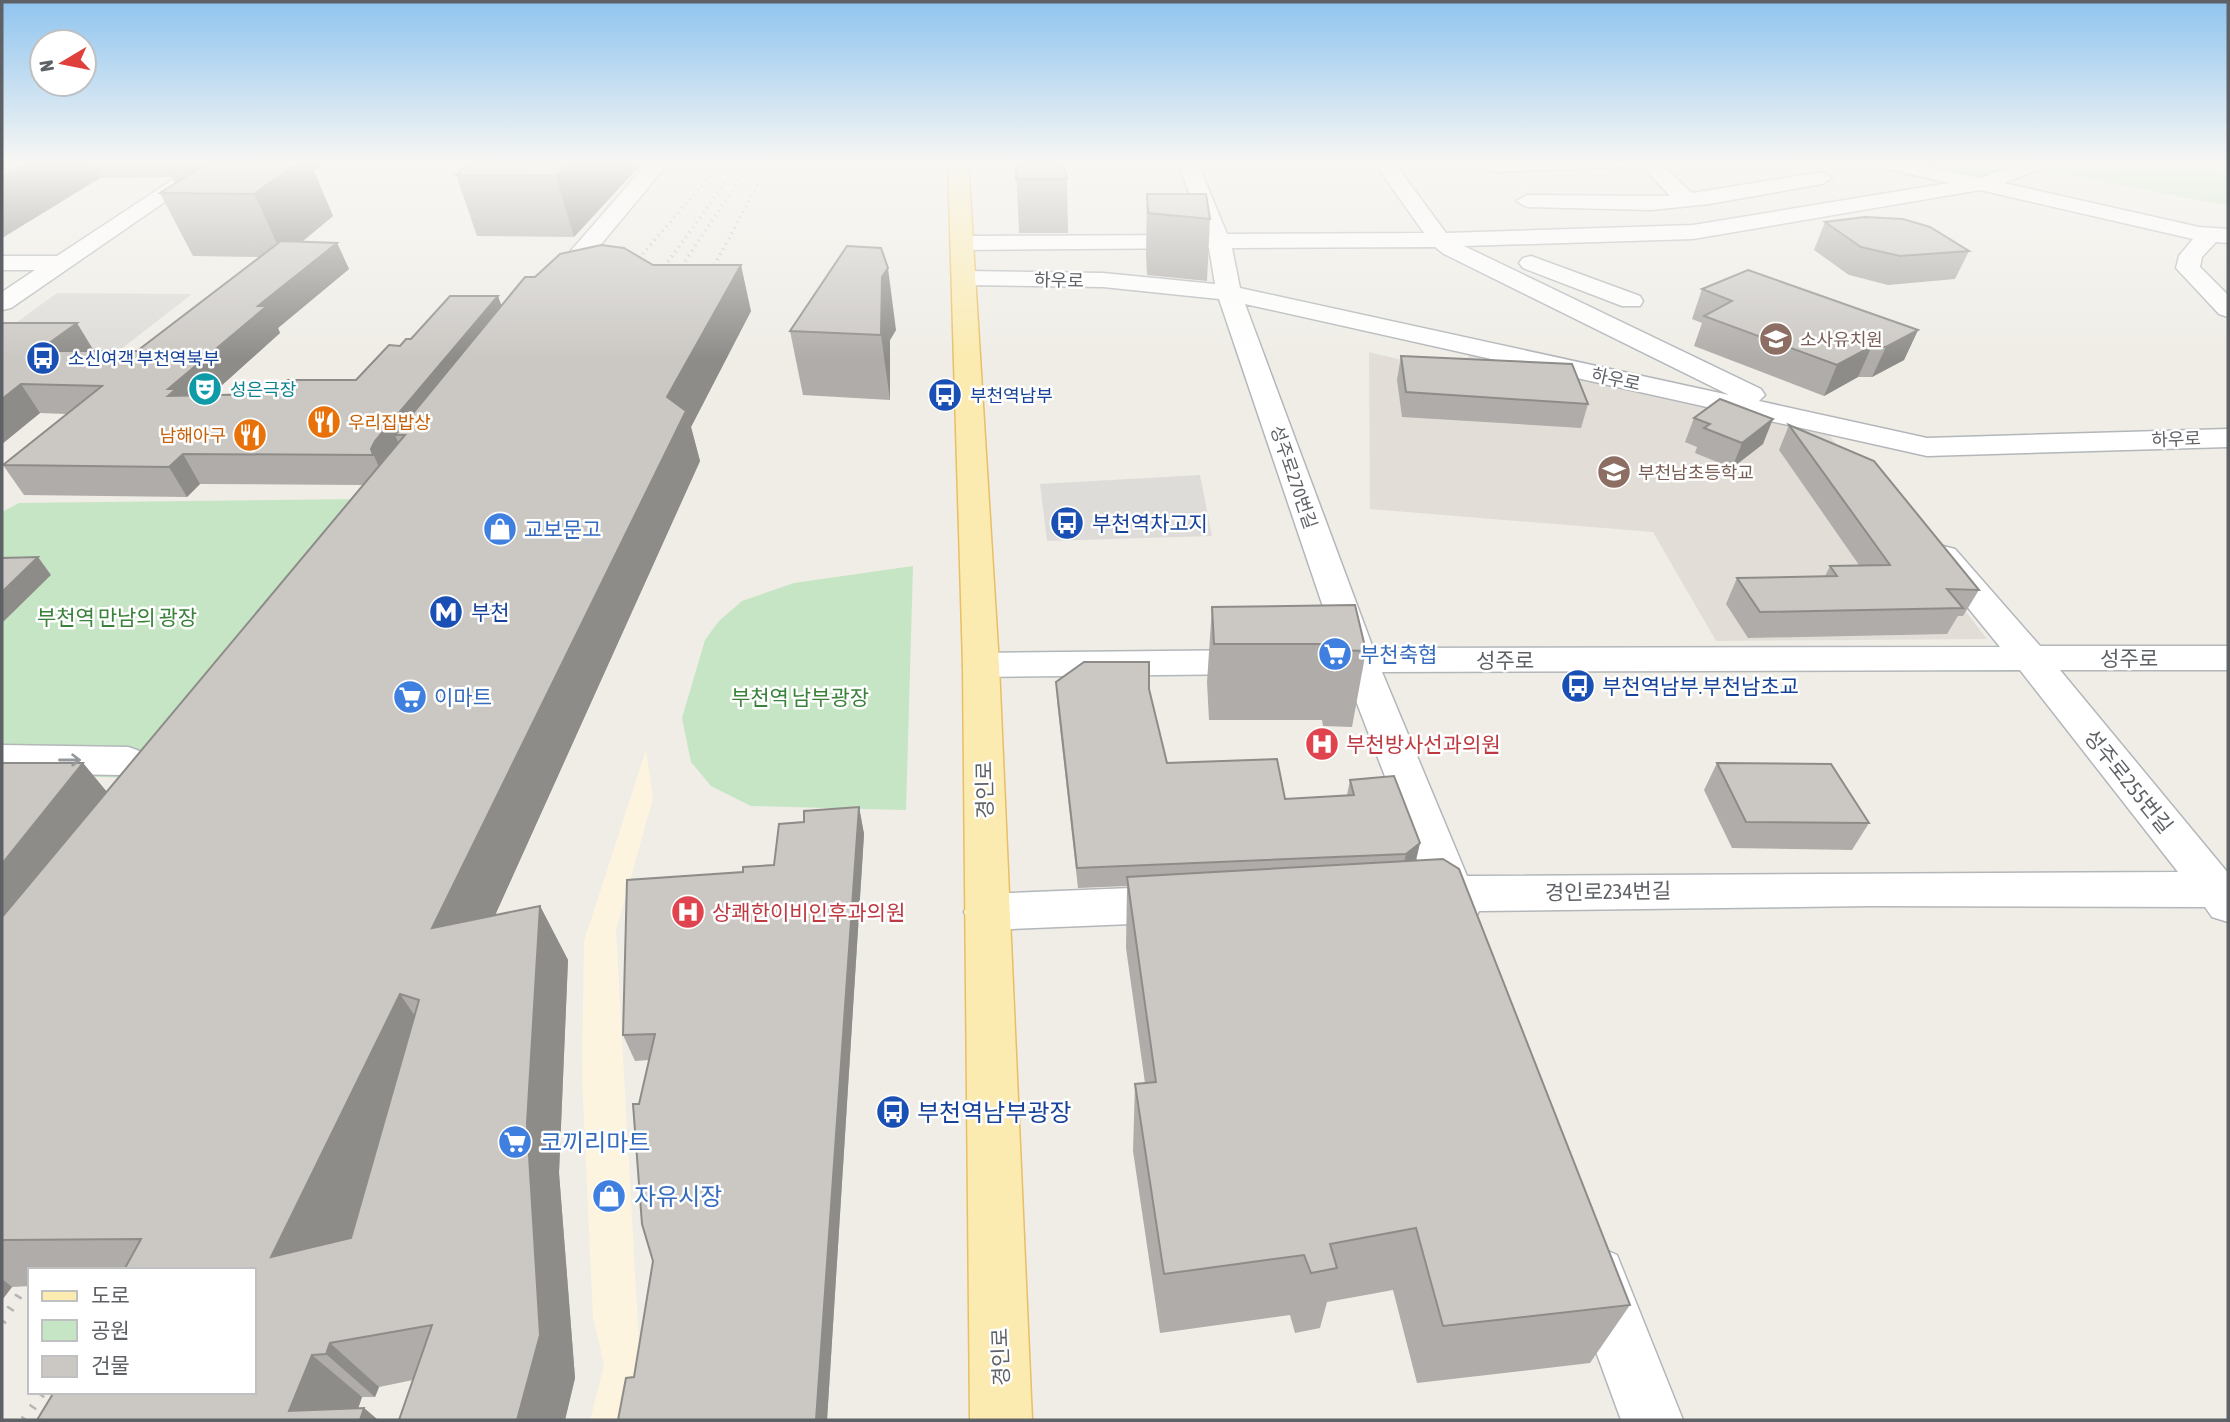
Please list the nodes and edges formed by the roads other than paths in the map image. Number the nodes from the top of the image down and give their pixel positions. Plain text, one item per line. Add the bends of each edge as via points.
1 (114, 227) edge
2 (604, 227) edge
3 (962, 227) edge
4 (1213, 227) edge
5 (1431, 227) edge
6 (1721, 227) edge
7 (2185, 227) edge
8 (2219, 235) edge
9 (1440, 240) junction
10 (1219, 242) junction
11 (963, 243) junction
12 (2, 263) edge
13 (61, 263) junction
14 (964, 278) junction
15 (1229, 293) junction
16 (1631, 301) dead end
17 (2, 303) edge
18 (536, 308) edge
19 (2228, 309) edge
20 (1779, 415) junction
21 (1832, 426) junction
22 (2228, 438) edge
23 (1865, 465) edge
24 (1923, 533) edge
25 (2228, 657) edge
26 (2030, 658) junction
27 (1359, 660) junction
28 (981, 665) junction
29 (2, 759) edge
30 (108, 837) edge
31 (1452, 893) junction
32 (1389, 895) edge
33 (2224, 895) edge
34 (1223, 902) edge
35 (987, 912) junction
36 (1472, 944) edge
37 (1584, 1240) edge
38 (1001, 1420) edge
39 (1651, 1420) edge

1 - 13 street
2 - 18 street
3 - 11 main road, 경인로
4 - 10 street, 성주로270번길
5 - 9 street
6 - 9 street
7 - 8 street
8 - 19 street via 2191,256 2188,268
9 - 10 street
9 - 16 street via 1517,257
9 - 20 street via 1463,256 1730,384
10 - 11 street
10 - 15 street, 성주로270번길
11 - 14 main road, 경인로
12 - 13 street
13 - 17 street
14 - 15 street, 하우로 via 1103,280
14 - 28 main road, 경인로
15 - 20 street, 하우로
15 - 27 street, 성주로270번길
20 - 21 street, 하우로
21 - 22 street, 하우로 via 1927,447
21 - 23 street
24 - 26 street
25 - 26 street, 성주로
26 - 27 street, 성주로
26 - 33 street, 성주로255번길
27 - 28 street, 성주로
27 - 31 street, 성주로270번길
28 - 35 main road, 경인로
29 -> 30 street via 128,761 144,771 140,793
31 - 32 street, 경인로234번길
31 - 33 street, 경인로234번길 via 1871,889
31 - 36 street, 성주로270번길
34 - 35 street
35 - 38 main road, 경인로
37 - 39 street

